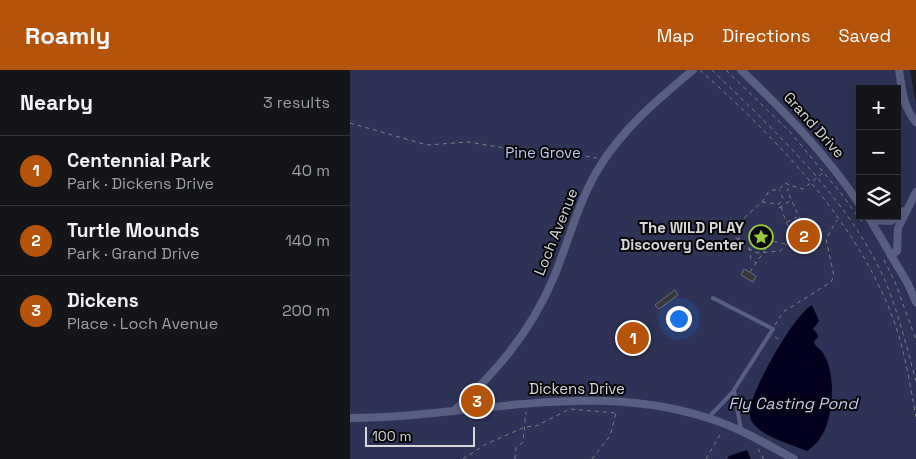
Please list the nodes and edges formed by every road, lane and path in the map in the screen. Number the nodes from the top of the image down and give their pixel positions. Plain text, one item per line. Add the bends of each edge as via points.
1 (693, 70) edge
2 (700, 70) edge
3 (712, 70) edge
4 (726, 70) edge
5 (741, 70) edge
6 (898, 70) edge
7 (916, 122) edge
8 (350, 123) edge
9 (605, 159) junction
10 (824, 172) junction
11 (817, 178) junction
12 (811, 182) junction
13 (793, 186) junction
14 (779, 189) junction
15 (916, 192) edge
16 (783, 198) junction
17 (856, 199) edge
18 (791, 201) junction
19 (762, 202) junction
20 (911, 202) junction
21 (786, 203) junction
22 (901, 212) edge
23 (798, 217) junction
24 (838, 219) junction
25 (870, 220) edge
26 (786, 222) junction
27 (866, 227) dead end
28 (739, 229) junction
29 (739, 240) junction
30 (788, 243) junction
31 (749, 247) junction
32 (800, 247) junction
33 (762, 253) junction
34 (887, 257) junction
35 (757, 263) junction
36 (750, 272) dead end
37 (713, 298) dead end
38 (916, 302) edge
39 (773, 329) junction
40 (770, 334) junction
41 (916, 340) edge
42 (782, 341) dead end
43 (916, 381) edge
44 (734, 391) junction
45 (526, 403) junction
46 (454, 411) junction
47 (916, 417) edge
48 (350, 418) edge
49 (708, 418) junction
50 (725, 425) junction
51 (525, 427) junction
52 (742, 432) junction
53 (755, 438) junction
54 (463, 459) edge
55 (515, 459) edge
56 (592, 459) edge
57 (706, 459) edge
58 (764, 459) edge
59 (794, 459) edge

1 - 9 street, Loch Avenue via 636,119
2 - 12 path via 779,145
3 - 11 path
4 - 10 path via 791,133
5 - 17 street, Grand Drive via 816,146
6 - 7 street via 903,98
8 - 9 path via 427,145 468,142
9 - 46 street, Loch Avenue via 582,201 554,277 529,327 500,366
10 - 11 path
10 - 27 path
11 - 12 path
11 - 43 path via 861,239 885,282 903,330
12 - 13 path via 803,189
12 - 24 path
13 - 14 path via 785,183
13 - 18 path via 786,190
14 - 16 path
14 - 19 path via 769,191
15 - 20 street
16 - 19 path via 780,204
16 - 21 path
18 - 21 path
18 - 23 path
19 - 28 path via 745,217
20 - 22 street
20 - 34 street via 898,228 897,251
21 - 26 path via 780,208
23 - 26 path
23 - 32 path via 810,242 808,246
24 - 39 path via 826,239 834,276 831,282 783,312
24 - 47 path via 858,249 894,321
25 - 34 street
26 - 32 path
28 - 29 path
28 - 29 path via 733,234
29 - 31 path
30 - 32 path
30 - 33 path via 783,250
30 - 33 path via 771,241
31 - 33 path
31 - 35 path via 751,259
33 - 35 path
34 - 38 street
34 - 41 path
35 - 36 path
37 - 39 lane
39 - 40 lane
40 - 42 path
40 - 44 lane
44 - 49 lane
44 - 52 lane
45 - 46 street, Dickens Drive
45 - 49 street, Dickens Drive via 634,403
45 - 51 path
46 - 48 street, Dickens Drive
49 - 50 street, Dickens Drive
50 - 52 street, Dickens Drive
50 - 57 path
51 - 54 path via 486,444
51 - 55 path
51 - 56 path via 536,426 570,409 616,412 610,436
52 - 53 street, Dickens Drive
53 - 58 path
53 - 59 street, Dickens Drive

